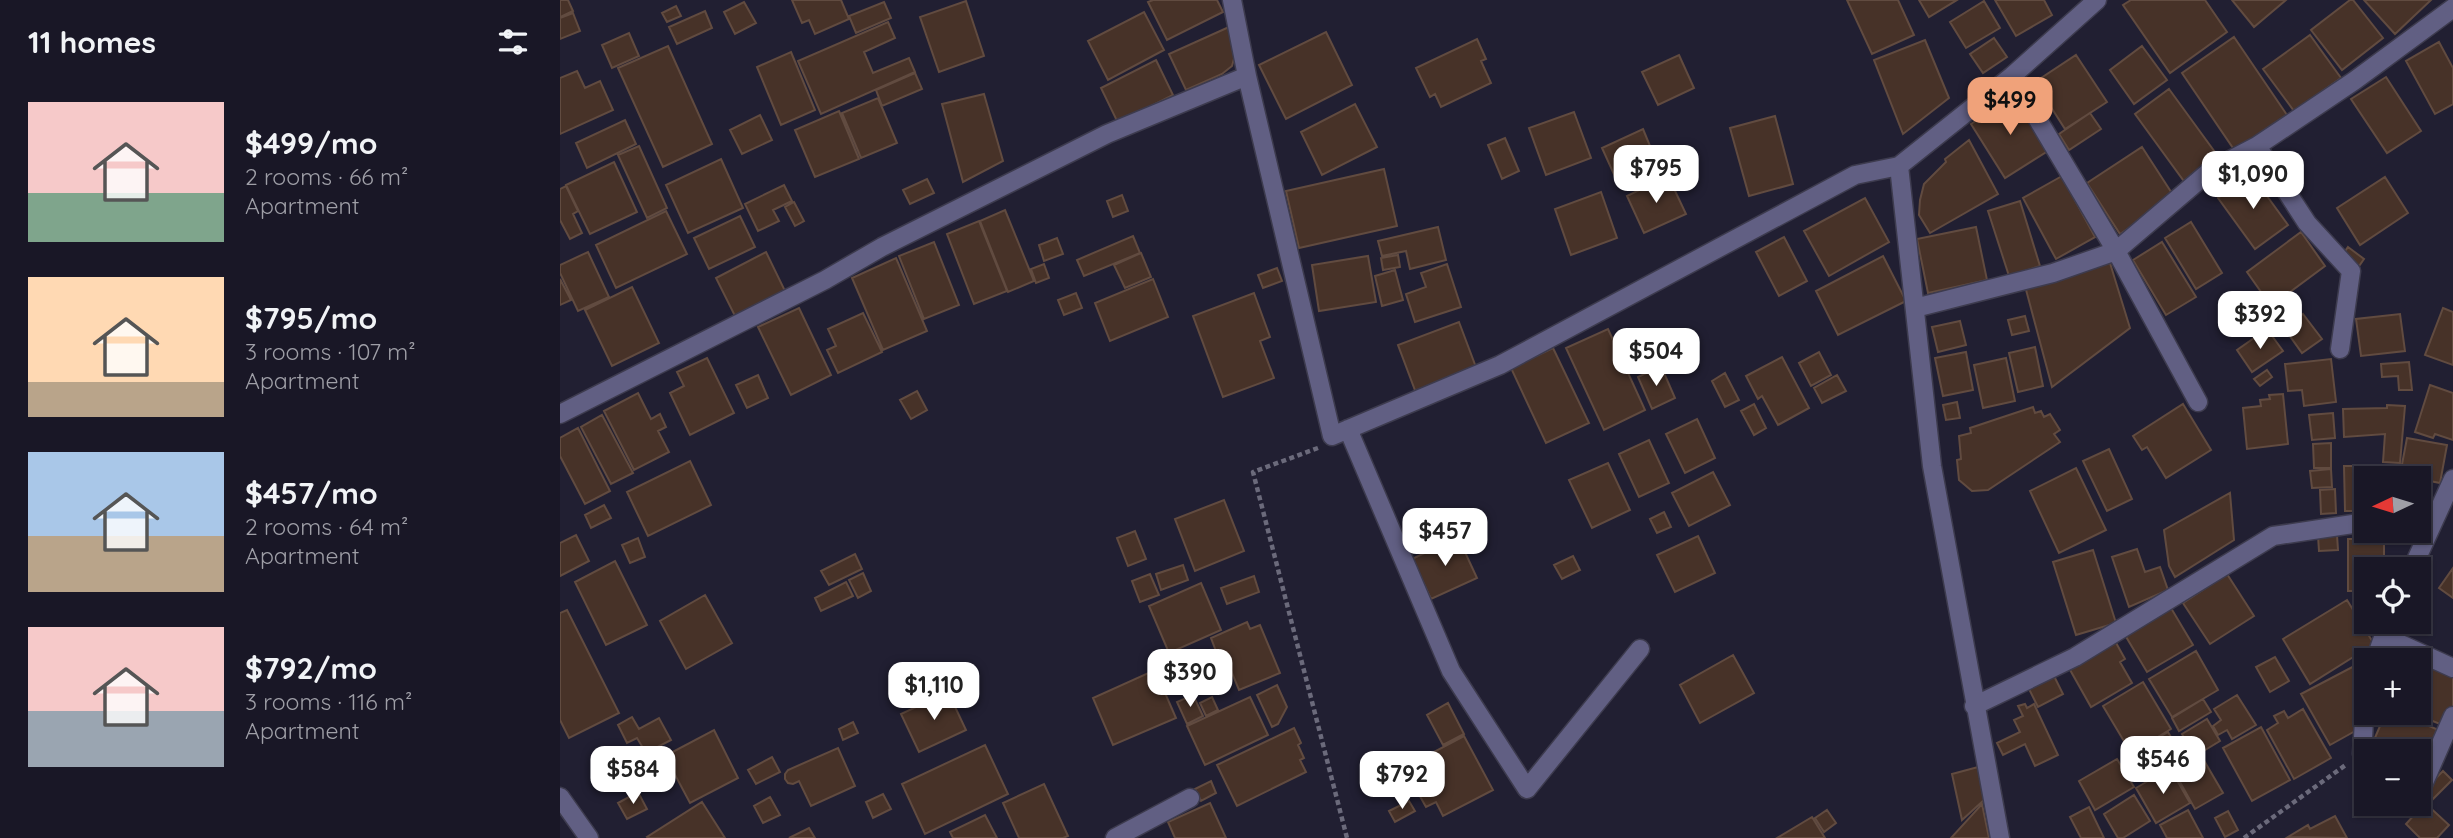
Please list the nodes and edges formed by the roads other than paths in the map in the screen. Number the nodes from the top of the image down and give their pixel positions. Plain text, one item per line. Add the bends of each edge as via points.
1 (1233, 0) edge
2 (2097, 0) edge
3 (2452, 11) edge
4 (1247, 76) junction
5 (2012, 76) junction
6 (2257, 146) junction
7 (1899, 166) junction
8 (2116, 251) junction
9 (1915, 308) junction
10 (2340, 349) dead end
11 (2198, 402) dead end
12 (560, 414) edge
13 (1340, 432) junction
14 (2453, 479) edge
15 (2431, 513) edge
16 (2354, 524) edge
17 (2396, 634) edge
18 (1640, 649) dead end
19 (2453, 668) edge
20 (1974, 706) junction
21 (2453, 716) edge
22 (2431, 766) edge
23 (560, 797) edge
24 (1190, 798) dead end
25 (589, 838) edge
26 (1115, 838) edge
27 (2000, 838) edge

1 - 4 street
2 - 5 street
3 - 6 street
4 - 12 street via 1086,145
4 - 13 street
5 - 7 street
5 - 8 street
6 - 8 street via 2211,170
6 - 10 street via 2307,223 2351,271
7 - 9 street
7 - 13 street via 1855,175 1500,365
8 - 9 street via 2053,273
8 - 11 street
9 - 20 street via 1932,466
13 - 18 street via 1451,671 1527,789
14 - 15 street
16 - 20 street via 2273,536 2075,657
17 - 19 street
20 - 27 street
21 - 22 street
23 - 25 street
24 - 26 street

